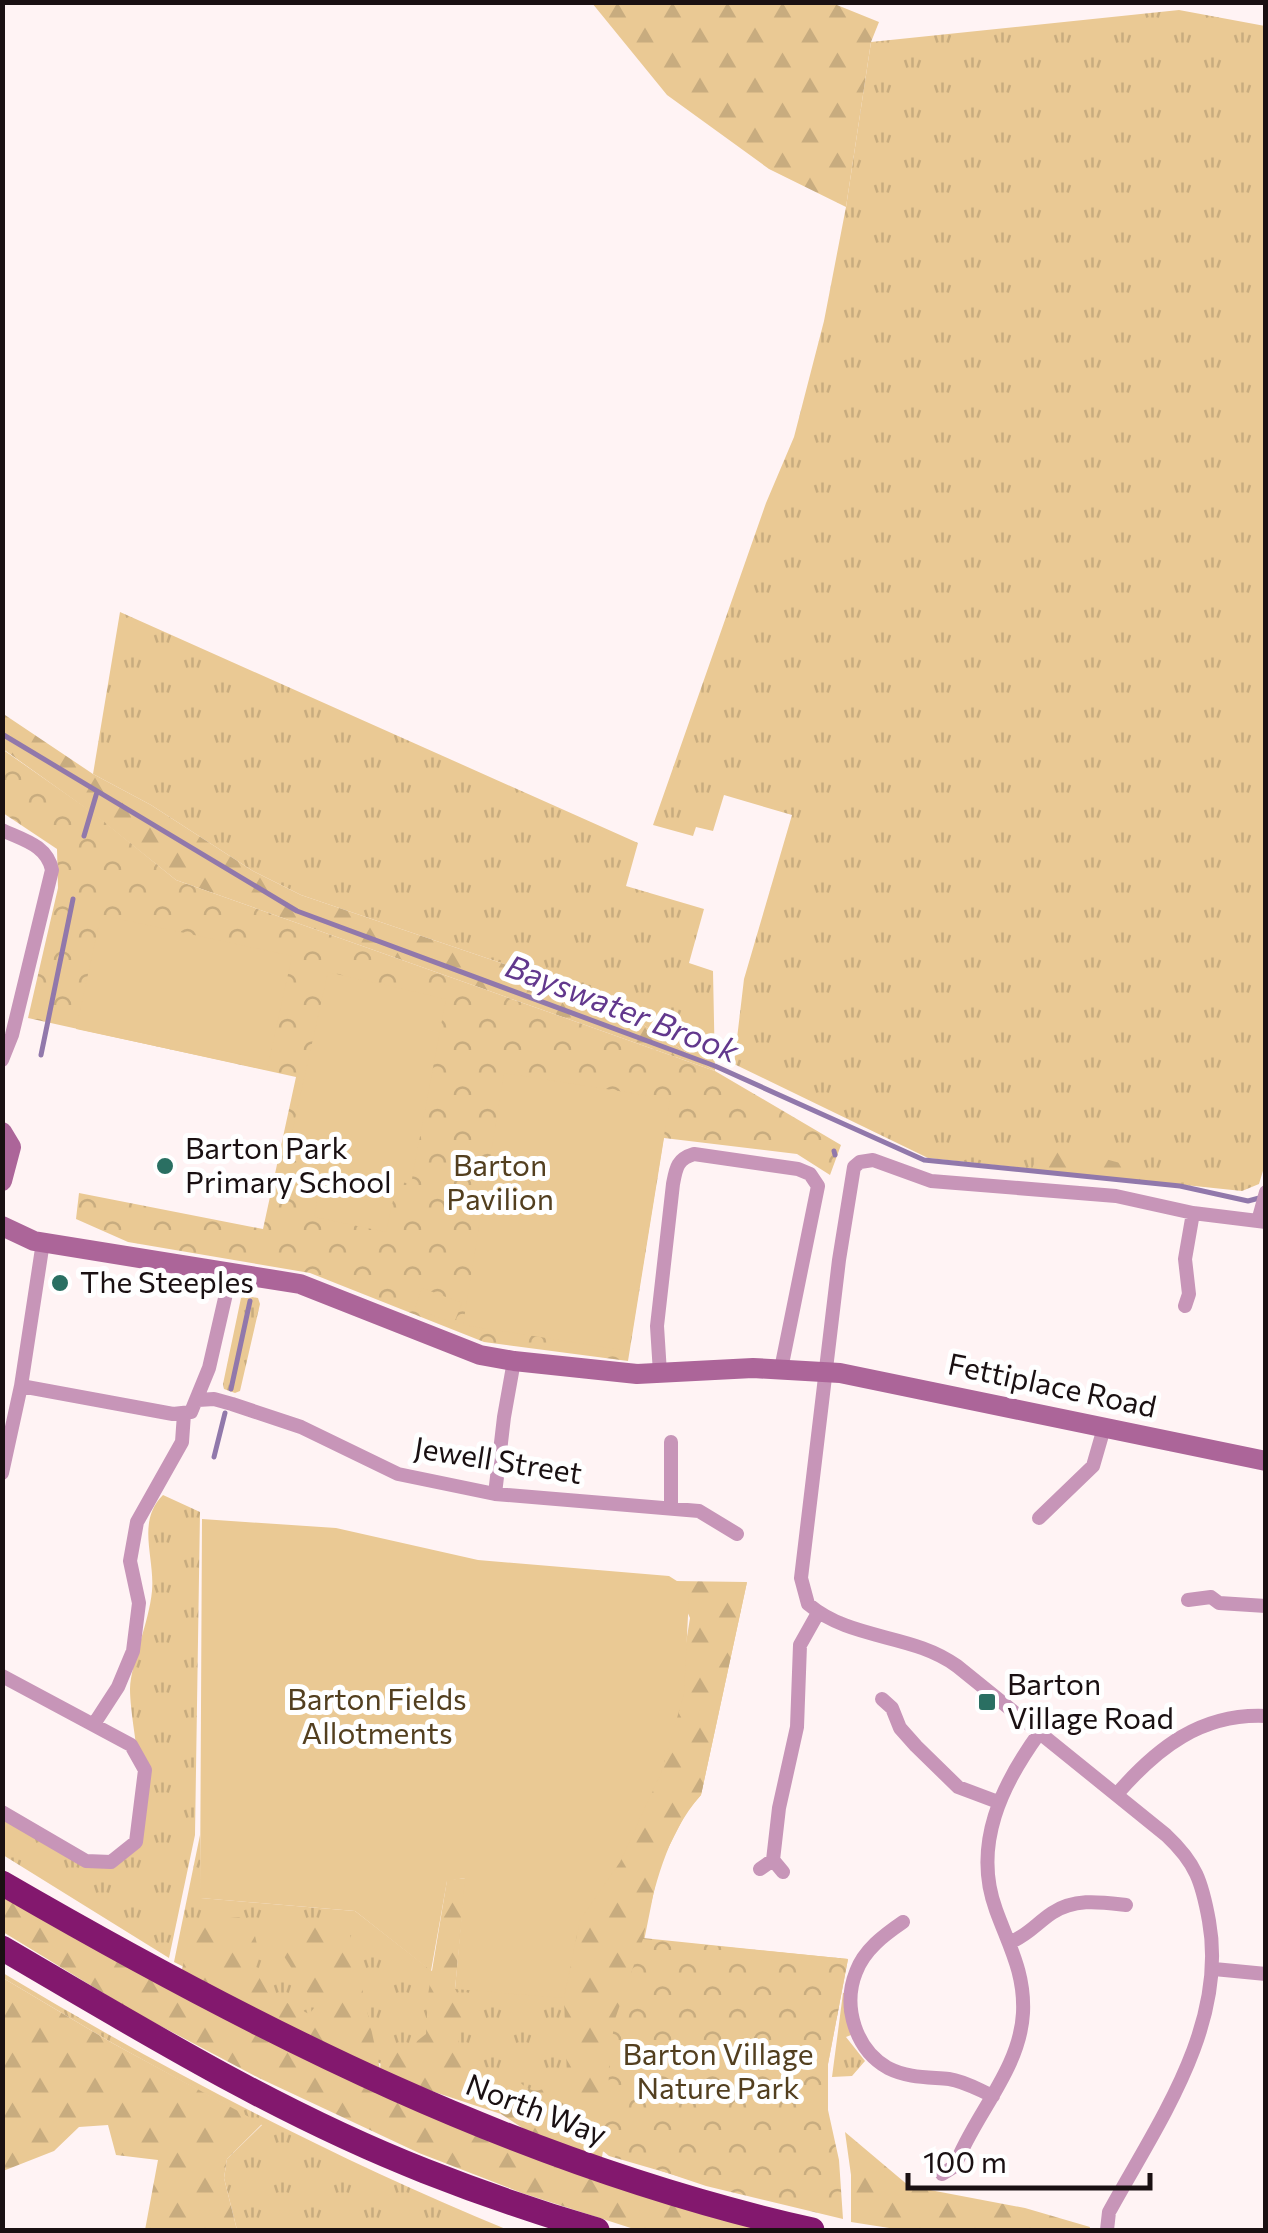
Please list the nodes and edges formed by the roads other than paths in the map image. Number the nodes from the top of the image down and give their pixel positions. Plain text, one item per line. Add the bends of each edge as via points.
1 (2, 830) edge
2 (2, 1060) edge
3 (2, 1132) edge
4 (2, 1181) edge
5 (1262, 1211) edge
6 (1193, 1213) junction
7 (2, 1226) edge
8 (43, 1242) junction
9 (231, 1272) junction
10 (1192, 1299) dead end
11 (514, 1361) junction
12 (781, 1369) junction
13 (825, 1372) junction
14 (660, 1374) junction
15 (20, 1386) junction
16 (198, 1400) junction
17 (184, 1414) junction
18 (1104, 1428) junction
19 (670, 1442) dead end
20 (1266, 1461) edge
21 (2, 1473) edge
22 (495, 1494) junction
23 (671, 1508) junction
24 (1038, 1518) dead end
25 (738, 1534) dead end
26 (1188, 1600) dead end
27 (1266, 1606) edge
28 (818, 1612) junction
29 (2, 1676) edge
30 (882, 1698) dead end
31 (1266, 1716) edge
32 (94, 1724) junction
33 (1040, 1732) junction
34 (1117, 1794) junction
35 (998, 1802) junction
36 (2, 1812) edge
37 (772, 1867) dead end
38 (2, 1884) edge
39 (1126, 1905) dead end
40 (903, 1922) dead end
41 (1011, 1942) junction
42 (2, 1948) edge
43 (1214, 1969) junction
44 (1266, 1974) edge
45 (992, 2096) junction
46 (942, 2174) dead end
47 (597, 2230) edge
48 (812, 2230) edge
49 (1106, 2230) edge

1 - 2 street via 42,849 52,870
3 - 4 street via 10,1148
5 - 6 street
6 - 10 street via 1185,1259
6 - 13 street via 1116,1196 931,1181 873,1160 860,1162
7 - 8 street, Fettiplace Road
8 - 9 street, Fettiplace Road
8 - 15 street
9 - 11 street, Fettiplace Road via 300,1284 480,1355
9 - 16 street
11 - 14 street, Fettiplace Road
11 - 22 street
12 - 13 street, Fettiplace Road
12 - 14 street, Fettiplace Road
12 - 14 street via 818,1186 798,1169 694,1154 683,1157 673,1184 657,1326
13 - 18 street, Fettiplace Road
13 - 28 street via 801,1578 808,1604
15 - 17 street
15 - 21 street
16 - 17 street
16 - 22 street, Jewell Street via 301,1427 398,1474
17 - 32 street via 182,1442 137,1522 130,1562 138,1603 132,1651
18 - 20 street, Fettiplace Road
18 - 24 street via 1093,1466
19 - 23 street
22 - 23 street, Jewell Street
23 - 25 street, Jewell Street via 699,1511
26 - 27 street
28 - 33 street via 943,1655
28 - 37 street via 800,1645 798,1728
29 - 32 street
30 - 35 street via 916,1746 958,1787
31 - 34 street via 1230,1719 1175,1739
32 - 36 street via 130,1745 145,1770 136,1842 111,1862 86,1861
33 - 34 street
33 - 35 street
34 - 43 street via 1193,1864 1205,1895
35 - 41 street via 989,1882
38 - 48 highway, North Way via 316,2054 530,2145 679,2196
39 - 41 street via 1073,1904
40 - 45 street via 877,1931 856,1971 853,2015 861,2043 887,2067 909,2076 953,2080
41 - 45 street via 1023,2016
42 - 47 highway via 282,2105 424,2171
43 - 44 street
43 - 49 street via 1196,2044
45 - 46 street via 955,2166

